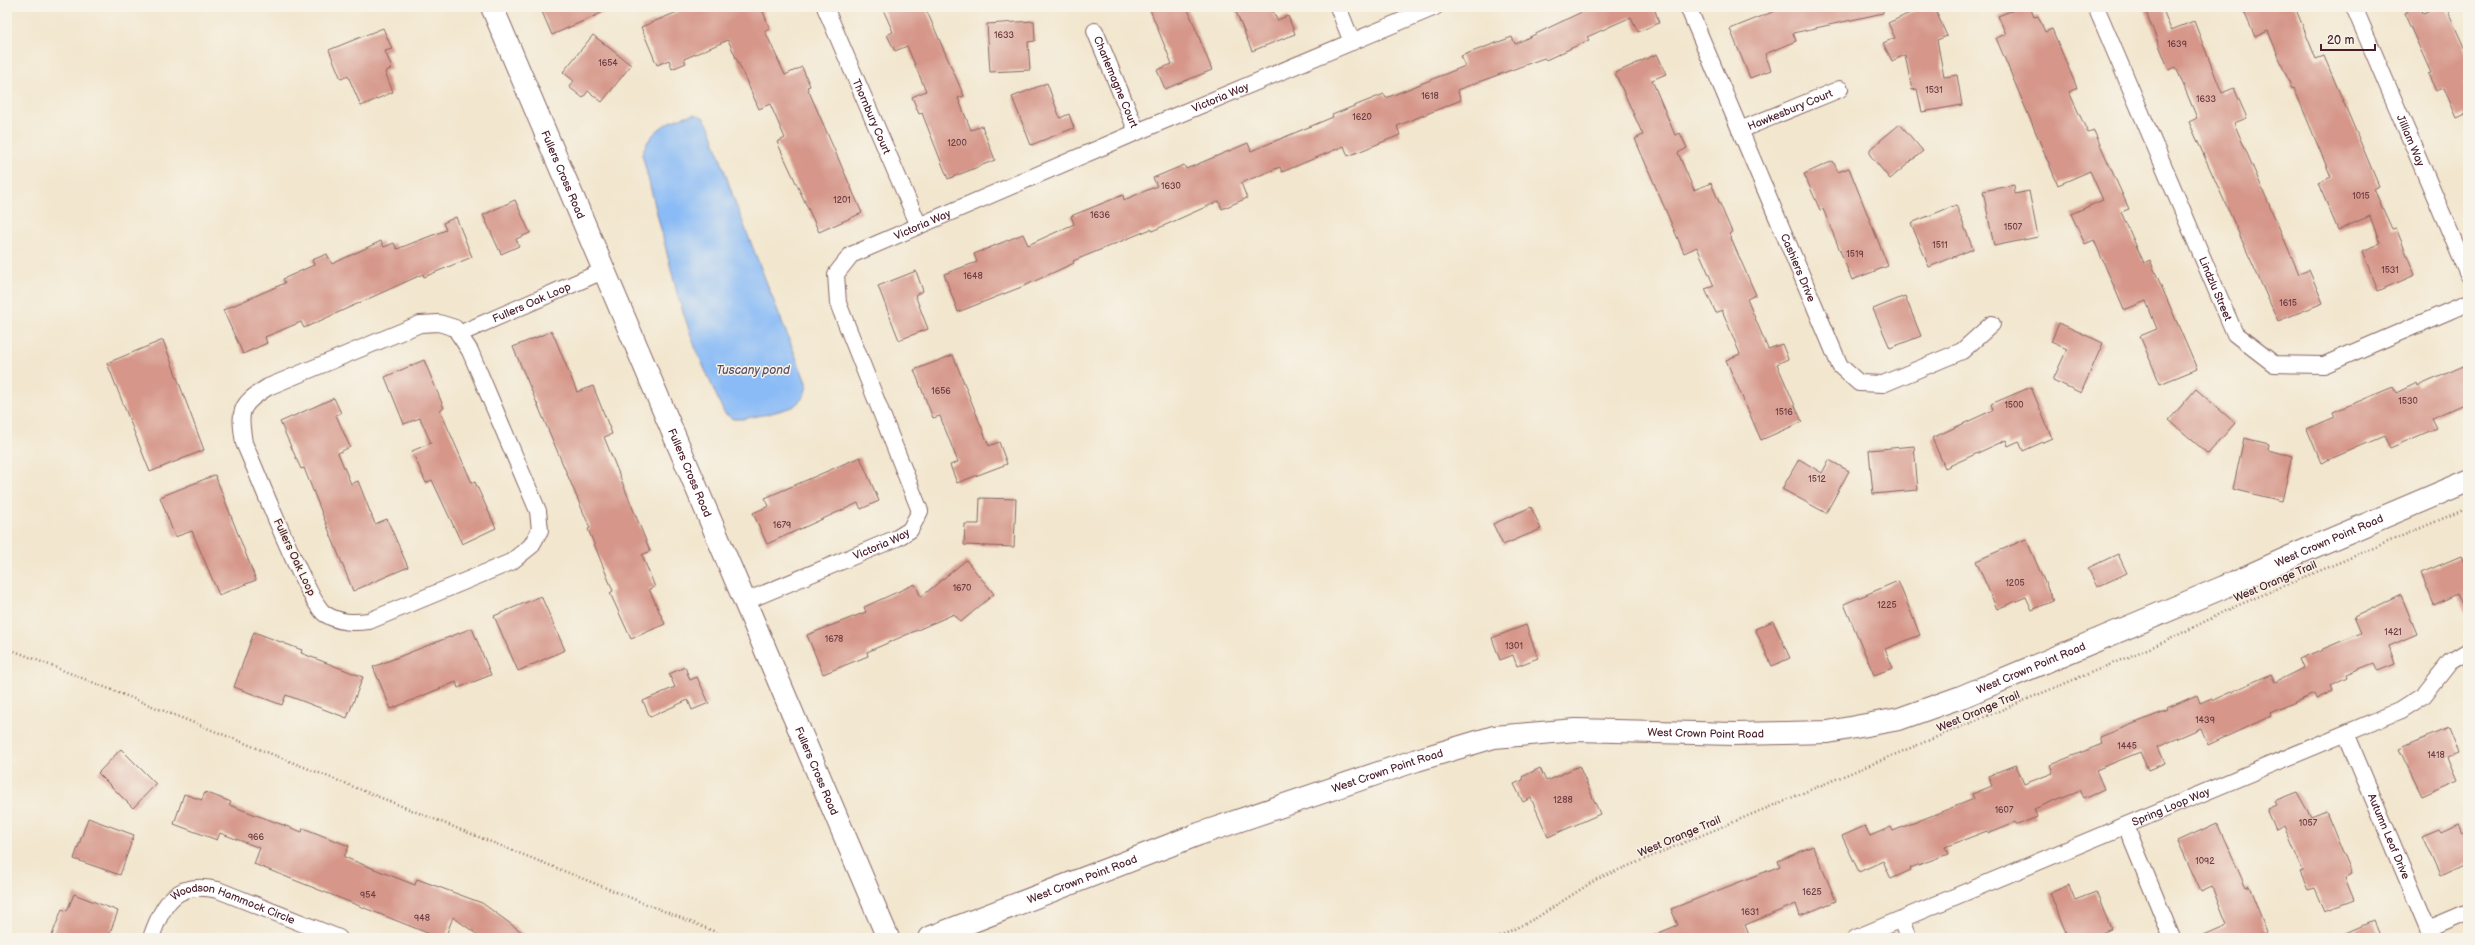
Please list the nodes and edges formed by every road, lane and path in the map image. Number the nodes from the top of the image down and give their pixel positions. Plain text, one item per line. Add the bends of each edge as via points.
1 (492, 7) edge
2 (825, 7) edge
3 (1338, 7) edge
4 (1435, 7) edge
5 (1688, 7) edge
6 (2096, 7) edge
7 (2354, 7) edge
8 (1095, 31) dead end
9 (1352, 42) junction
10 (1840, 89) dead end
11 (1740, 130) junction
12 (1137, 132) junction
13 (919, 226) junction
14 (603, 271) junction
15 (2468, 274) edge
16 (2468, 303) edge
17 (1992, 324) dead end
18 (459, 334) junction
19 (2468, 481) edge
20 (2468, 508) edge
21 (744, 602) junction
22 (7, 648) edge
23 (2468, 651) edge
24 (2346, 734) junction
25 (2126, 826) junction
26 (2468, 912) edge
27 (1901, 920) junction
28 (2430, 934) edge
29 (1498, 937) edge
30 (151, 938) edge
31 (339, 938) edge
32 (731, 938) edge
33 (888, 938) edge
34 (929, 938) edge
35 (1856, 938) edge
36 (1908, 938) edge
37 (2172, 938) edge

1 - 14 street, Fullers Cross Road
2 - 13 street, Thornbury Court
3 - 9 street
4 - 9 street, Victoria Way
5 - 11 street, Cashiers Drive
6 - 16 street, Lindzlu Street via 2235,334 2274,364 2324,366
7 - 15 street, Jilliam Way
8 - 12 street, Charlemagne Court
9 - 12 street, Victoria Way
10 - 11 street, Hawkesbury Court
11 - 17 street, Cashiers Drive via 1840,366 1859,383 1883,384 1962,351
12 - 13 street, Victoria Way
13 - 21 street, Victoria Way via 851,255 836,274 838,303 920,511 910,530 897,538
14 - 18 street, Fullers Oak Loop
14 - 21 street, Fullers Cross Road
18 - 18 street, Fullers Oak Loop via 470,351 538,511 540,530 531,546 510,562 369,621 347,624 324,613 308,590 244,443 240,419 247,400 268,387 420,324 439,323 454,328
19 - 34 street, West Crown Point Road via 2299,552 2217,590 1961,697 1899,720 1828,732 1734,734 1576,730 1494,737 1417,760 1199,834
20 - 29 path, West Orange Trail via 2234,607 2164,642 1597,879 1554,907
21 - 33 street, Fullers Cross Road
22 - 32 path
23 - 24 street, Spring Loop Way via 2450,662 2424,695 2406,708
24 - 25 street, Spring Loop Way
24 - 28 street, Autumn Leaf Drive
25 - 27 street, Spring Loop Way
25 - 37 street
26 - 28 street
27 - 35 street, Spring Loop Way
27 - 36 street
30 - 31 street, Woodson Hammock Circle via 157,920 170,899 186,889 201,886 218,890

